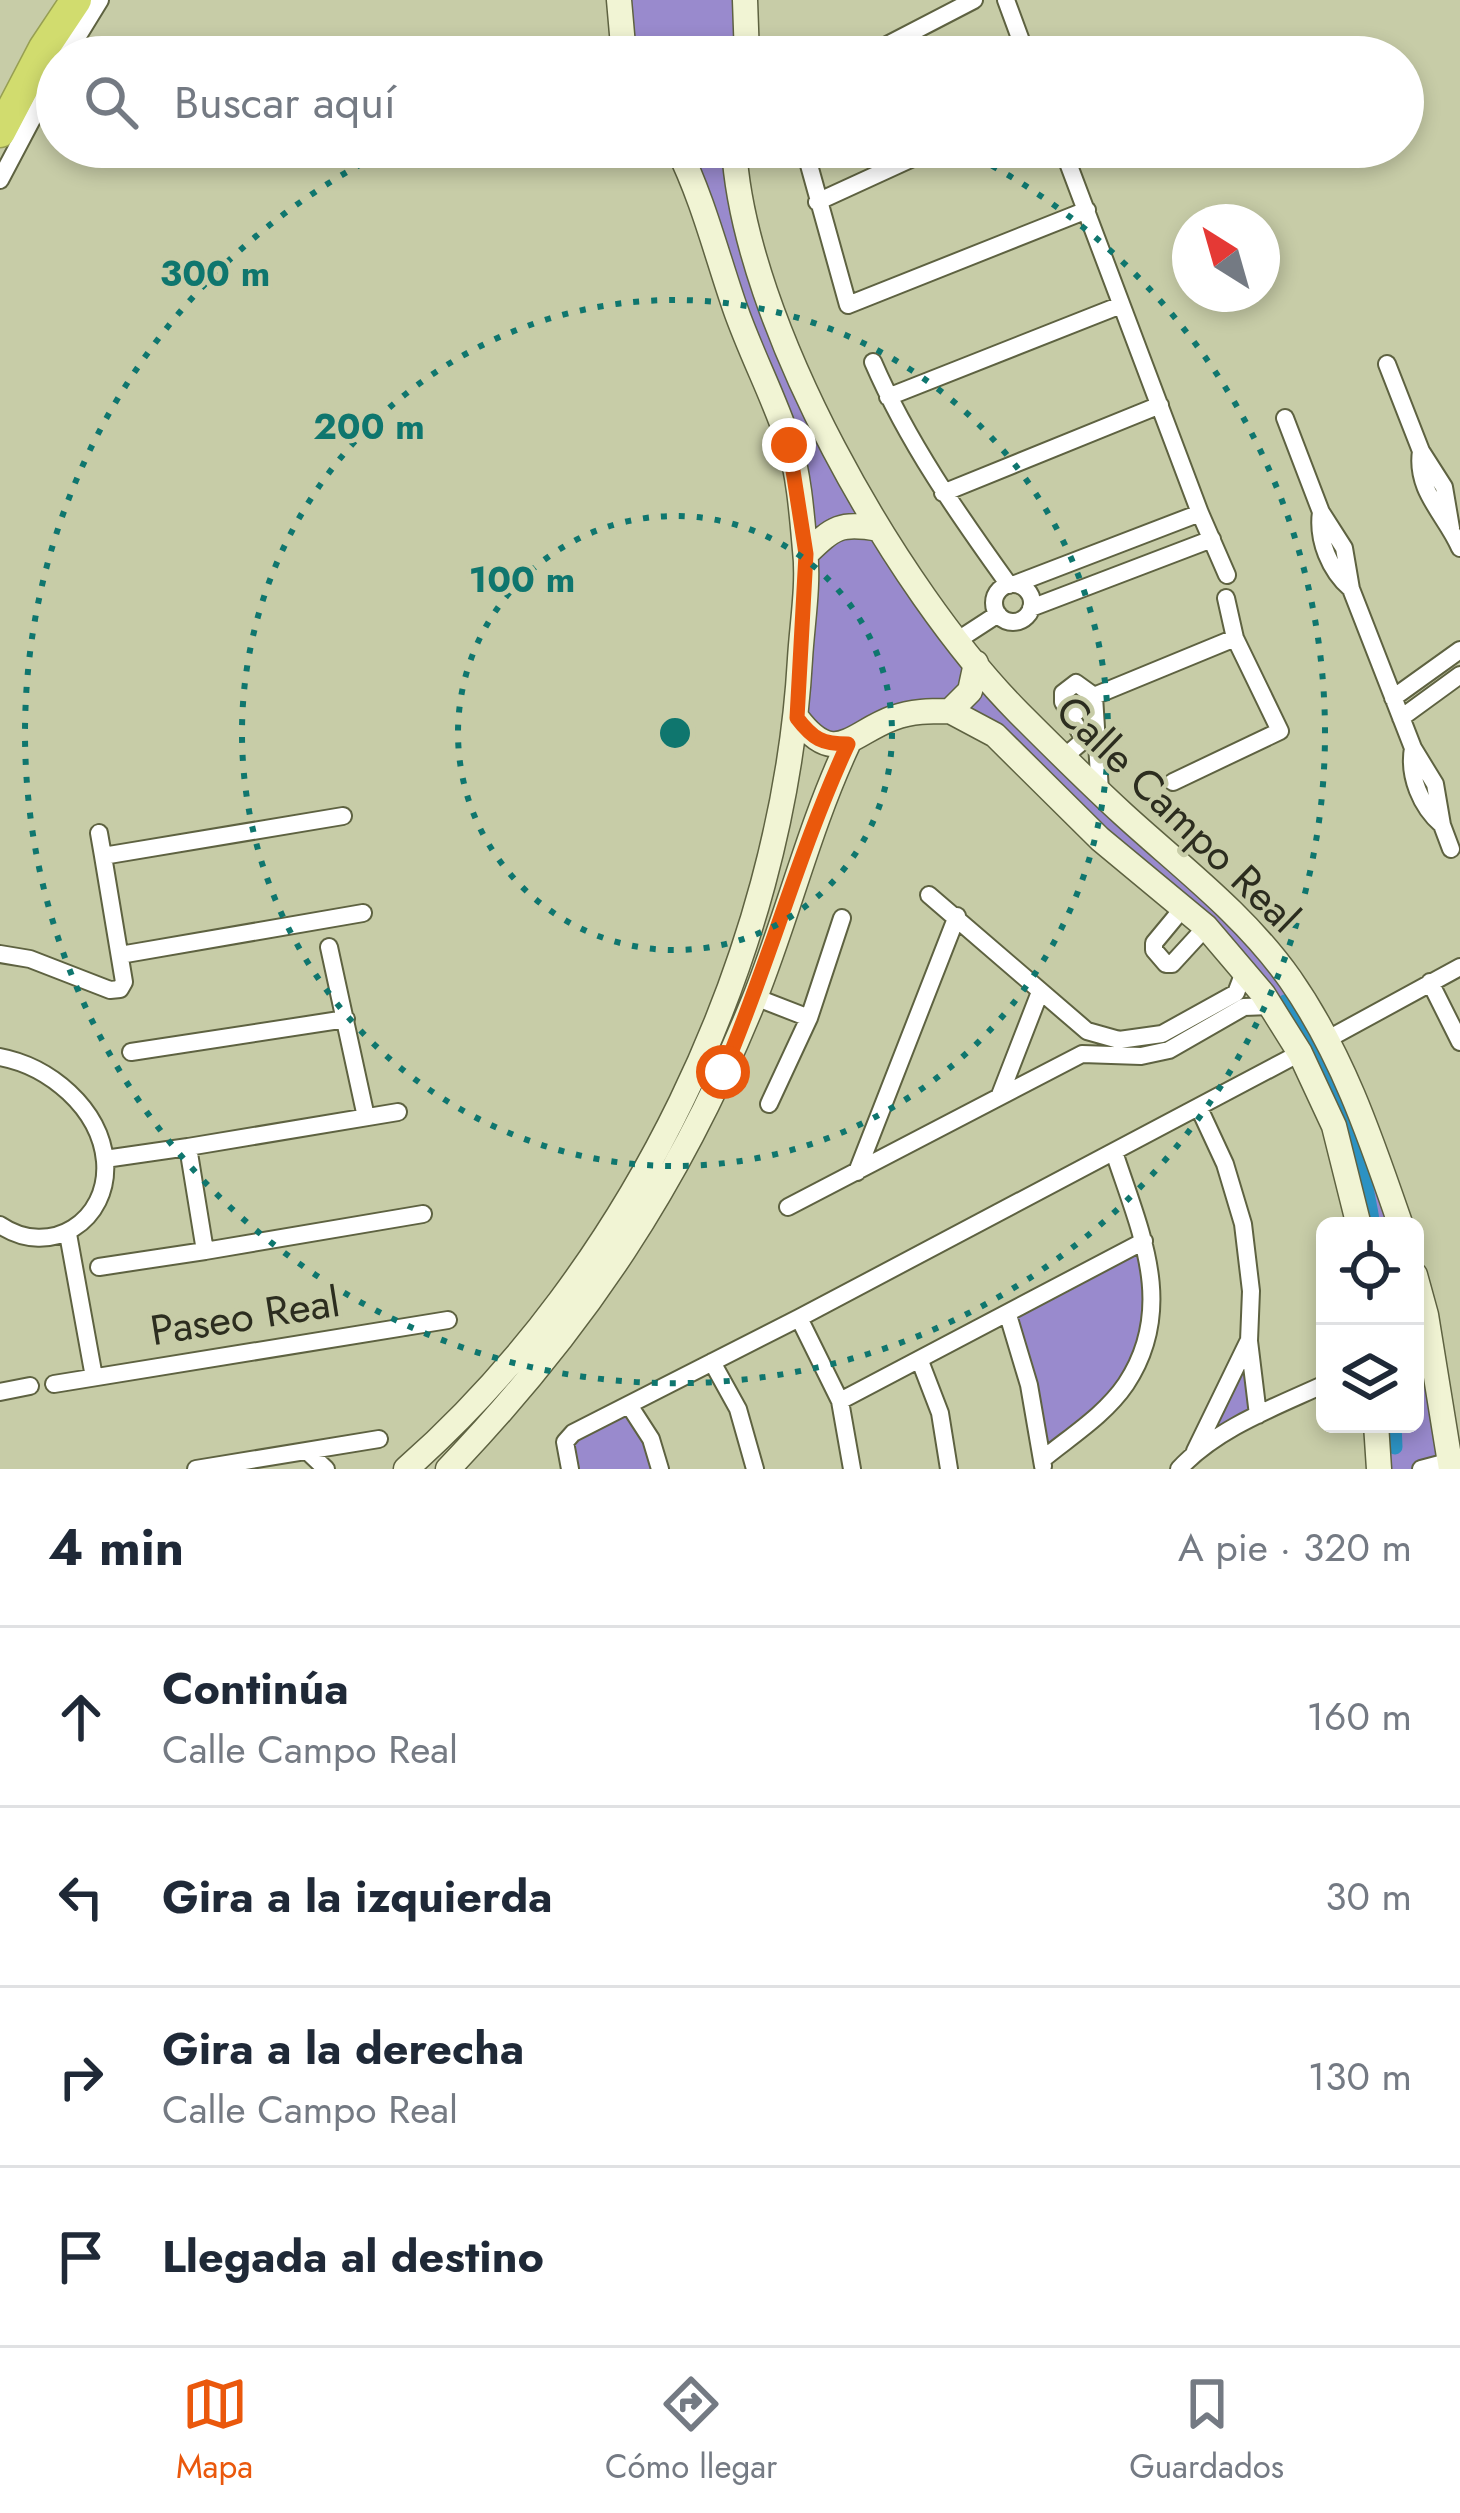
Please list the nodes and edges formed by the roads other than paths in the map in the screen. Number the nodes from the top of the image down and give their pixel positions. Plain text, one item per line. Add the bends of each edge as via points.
1 (76, 0) edge
2 (100, 0) edge
3 (619, 0) edge
4 (745, 0) edge
5 (974, 0) edge
6 (1006, 0) edge
7 (52, 36) edge
8 (78, 36) edge
9 (622, 36) edge
10 (746, 36) edge
11 (905, 36) edge
12 (1019, 36) edge
13 (36, 63) edge
14 (36, 112) edge
15 (0, 132) edge
16 (687, 168) edge
17 (737, 168) edge
18 (809, 168) edge
19 (892, 168) edge
20 (1070, 168) edge
21 (0, 180) edge
22 (818, 202) junction
23 (1087, 210) junction
24 (1121, 305) junction
25 (873, 362) dead end
26 (1388, 364) dead end
27 (888, 397) junction
28 (1160, 404) junction
29 (1285, 418) dead end
30 (943, 493) junction
31 (1200, 513) junction
32 (879, 529) junction
33 (1212, 539) junction
34 (1460, 548) edge
35 (806, 554) junction
36 (1228, 575) dead end
37 (1012, 584) junction
38 (1226, 598) dead end
39 (1031, 608) junction
40 (998, 614) junction
41 (1235, 638) junction
42 (958, 640) junction
43 (1460, 650) edge
44 (976, 663) junction
45 (1460, 675) edge
46 (1094, 696) junction
47 (1393, 698) junction
48 (950, 711) junction
49 (797, 718) junction
50 (1401, 718) junction
51 (1090, 738) junction
52 (848, 744) junction
53 (1064, 757) junction
54 (1173, 782) dead end
55 (1100, 791) junction
56 (343, 816) dead end
57 (99, 833) dead end
58 (1451, 849) dead end
59 (103, 856) junction
60 (929, 895) dead end
61 (1184, 908) junction
62 (363, 914) dead end
63 (957, 916) junction
64 (842, 917) dead end
65 (1206, 927) junction
66 (329, 947) dead end
67 (0, 954) edge
68 (120, 955) junction
69 (1460, 967) edge
70 (1244, 972) junction
71 (1430, 982) junction
72 (1040, 992) junction
73 (755, 997) junction
74 (1270, 1006) junction
75 (809, 1018) junction
76 (346, 1019) junction
77 (1203, 1022) junction
78 (1087, 1031) junction
79 (1176, 1036) junction
80 (1328, 1039) junction
81 (1460, 1042) edge
82 (131, 1052) dead end
83 (1300, 1053) junction
84 (1082, 1054) junction
85 (0, 1057) edge
86 (1000, 1095) junction
87 (770, 1104) dead end
88 (1199, 1108) junction
89 (398, 1112) dead end
90 (366, 1118) junction
91 (188, 1147) junction
92 (1114, 1152) junction
93 (105, 1159) junction
94 (857, 1172) junction
95 (788, 1207) dead end
96 (423, 1214) dead end
97 (1357, 1217) edge
98 (1398, 1217) edge
99 (3, 1233) edge
100 (68, 1234) junction
101 (1144, 1241) junction
102 (205, 1250) junction
103 (98, 1267) dead end
104 (1424, 1308) edge
105 (1008, 1316) junction
106 (800, 1318) junction
107 (448, 1320) dead end
108 (1249, 1341) junction
109 (920, 1361) junction
110 (712, 1362) junction
111 (94, 1376) junction
112 (54, 1384) dead end
113 (30, 1386) dead end
114 (1316, 1388) edge
115 (0, 1392) edge
116 (840, 1401) junction
117 (628, 1405) junction
118 (1258, 1415) junction
119 (1376, 1433) edge
120 (379, 1438) dead end
121 (1195, 1451) junction
122 (308, 1452) junction
123 (1454, 1463) edge
124 (421, 1464) edge
125 (1043, 1464) edge
126 (203, 1468) edge
127 (295, 1469) edge
128 (326, 1469) edge
129 (448, 1469) edge
130 (570, 1469) edge
131 (660, 1469) edge
132 (755, 1469) edge
133 (852, 1469) edge
134 (949, 1469) edge
135 (1179, 1469) edge
136 (1378, 1469) edge
137 (1421, 1469) edge

1 - 7 highway
2 - 8 street
3 - 9 street
4 - 10 street
5 - 11 street
6 - 12 street
13 - 15 highway
14 - 21 street
16 - 35 street via 789,445
17 - 32 street via 781,336
18 - 22 street
19 - 22 street
20 - 23 street
22 - 23 street via 848,305
23 - 24 street
24 - 27 street
24 - 28 street
25 - 27 street
26 - 34 street via 1428,494
27 - 30 street
28 - 30 street
28 - 31 street
29 - 47 street via 1321,512 1328,556 1351,589
30 - 37 street
31 - 33 street
31 - 37 street
32 - 35 street via 838,526
32 - 42 street, Calle Campo Real
33 - 36 street
33 - 39 street
35 - 49 street
37 - 39 street via 1030,596
37 - 40 street via 995,598
38 - 41 street
39 - 40 street via 1017,621
40 - 42 street
41 - 46 street
41 - 54 street via 1280,731
42 - 44 street, Calle Campo Real
43 - 47 street
44 - 48 street via 970,691
44 - 53 street, Calle Campo Real
45 - 50 street
46 - 51 street
46 - 51 street via 1073,715
47 - 50 street
48 - 52 street via 893,718
48 - 61 street, Calle Campo Real via 995,735
49 - 52 street via 812,737
49 - 124 street via 778,831 732,984 661,1138 592,1255 520,1354
50 - 58 street via 1419,792
51 - 53 street
51 - 55 street
52 - 73 street
53 - 55 street, Calle Campo Real
55 - 80 street, Calle Campo Real via 1231,908
56 - 59 street
57 - 59 street
59 - 68 street
60 - 63 street
61 - 65 street, Calle Campo Real
61 - 65 street via 1154,943 1166,964
62 - 68 street
63 - 72 street
63 - 94 street
64 - 75 street
65 - 70 street, Calle Campo Real
66 - 76 street
67 - 68 street via 110,990 124,982
69 - 71 street
70 - 74 street, Calle Campo Real
70 - 77 street via 1236,993
71 - 80 street
71 - 81 street
72 - 78 street
72 - 86 street
73 - 75 street
73 - 129 street via 614,1272 527,1385
74 - 77 street via 1250,1004
74 - 83 street, Calle Campo Real
75 - 87 street
76 - 82 street
76 - 90 street
77 - 79 street
78 - 79 street via 1119,1040
78 - 84 street
79 - 84 street via 1141,1056
80 - 98 street, Calle Campo Real
83 - 88 street
83 - 97 street, Calle Campo Real via 1334,1126
84 - 86 street
85 - 93 street via 51,1076 73,1096
86 - 94 street
88 - 92 street
88 - 108 street via 1243,1225
89 - 90 street
90 - 91 street
91 - 93 street
91 - 102 street
92 - 101 street
92 - 106 street
93 - 100 street via 103,1186
94 - 95 street
96 - 102 street
99 - 100 street via 28,1240
100 - 111 street
101 - 105 street
101 - 125 street via 1154,1286 1142,1349 1126,1384
102 - 103 street
104 - 123 street
105 - 109 street
105 - 125 street
106 - 110 street
106 - 116 street
107 - 111 street, Paseo Real
108 - 118 street
108 - 121 street
109 - 116 street
109 - 134 street
110 - 117 street
110 - 132 street via 738,1409
111 - 112 street, Paseo Real
113 - 115 street
114 - 118 street
116 - 133 street
117 - 130 street via 573,1432 565,1442
117 - 131 street
118 - 121 street
119 - 136 street
120 - 122 street
121 - 135 street
122 - 126 street
122 - 127 street
122 - 128 street
123 - 137 street

